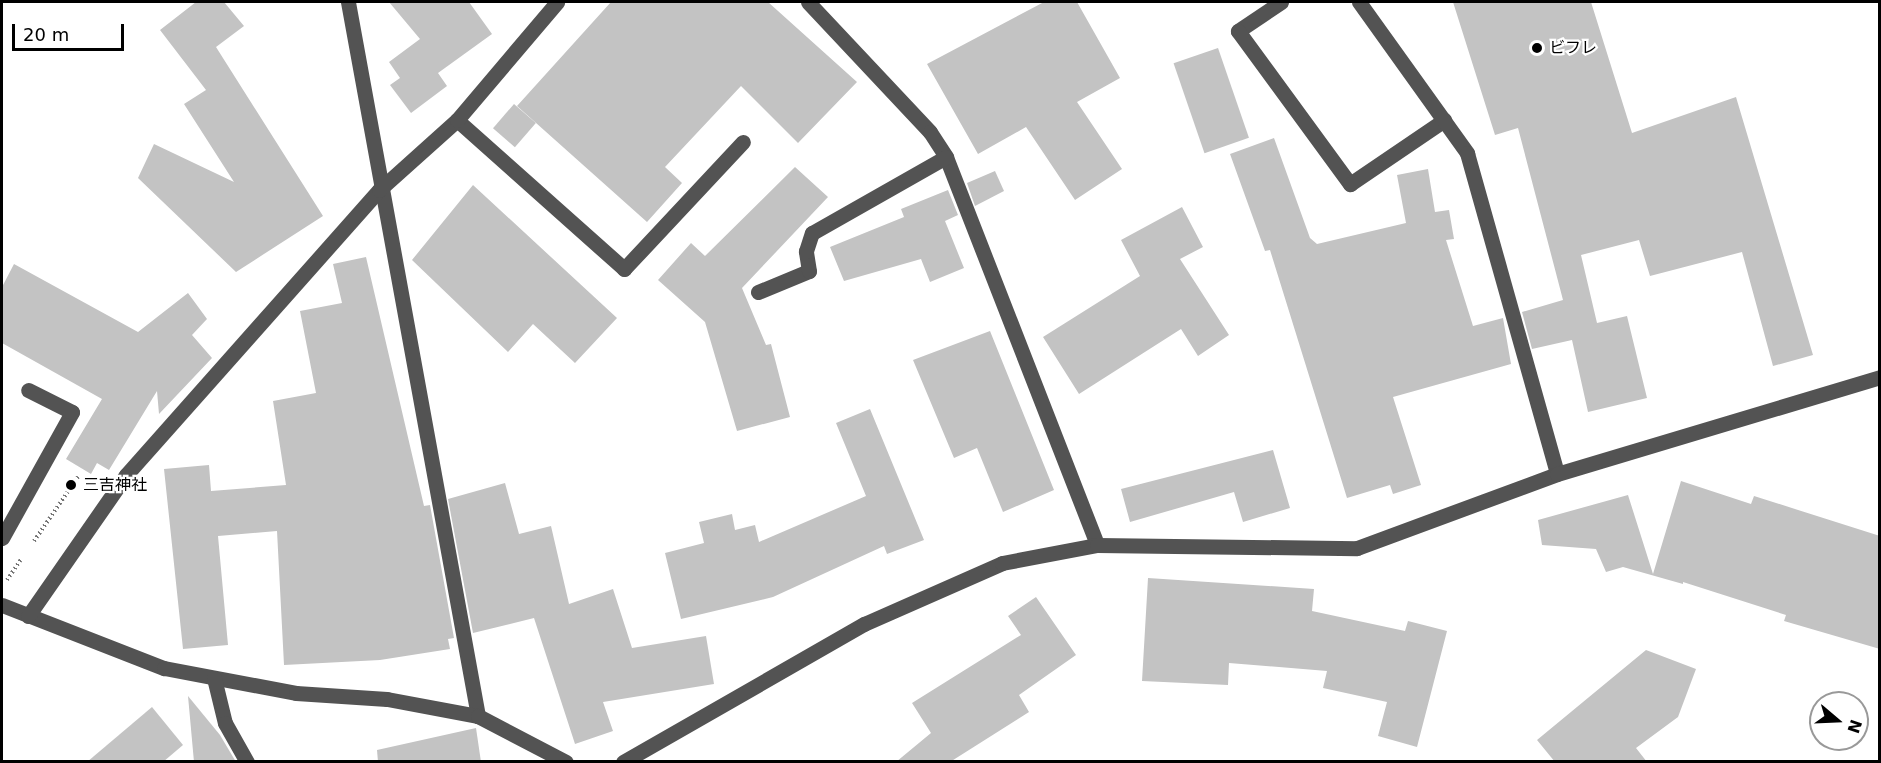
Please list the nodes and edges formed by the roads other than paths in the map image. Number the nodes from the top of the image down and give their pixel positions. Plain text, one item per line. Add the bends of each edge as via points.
1 (348, 2) edge
2 (557, 2) edge
3 (808, 2) edge
4 (1281, 2) edge
5 (1359, 2) edge
6 (457, 120) junction
7 (1444, 120) junction
8 (743, 142) dead end
9 (946, 157) junction
10 (379, 190) junction
11 (758, 292) dead end
12 (1880, 377) edge
13 (28, 390) dead end
14 (1557, 474) junction
15 (2, 538) edge
16 (1097, 545) junction
17 (2, 605) edge
18 (28, 616) junction
19 (214, 678) junction
20 (478, 716) junction
21 (247, 762) edge
22 (566, 762) edge
23 (622, 762) edge

1 - 10 street
2 - 6 street
3 - 9 street via 930,132
4 - 7 street via 1238,31 1350,184
5 - 7 street
6 - 8 street via 624,269
6 - 10 street
7 - 14 street via 1467,153
9 - 11 street via 812,233 806,251 809,271
9 - 16 street
10 - 18 street via 126,475
10 - 20 street
12 - 14 street
13 - 15 street via 72,412
14 - 16 street via 1357,548
16 - 23 street via 1002,563 864,624
17 - 18 street
18 - 19 street via 164,668
19 - 20 street
19 - 21 street via 225,723
20 - 22 street

